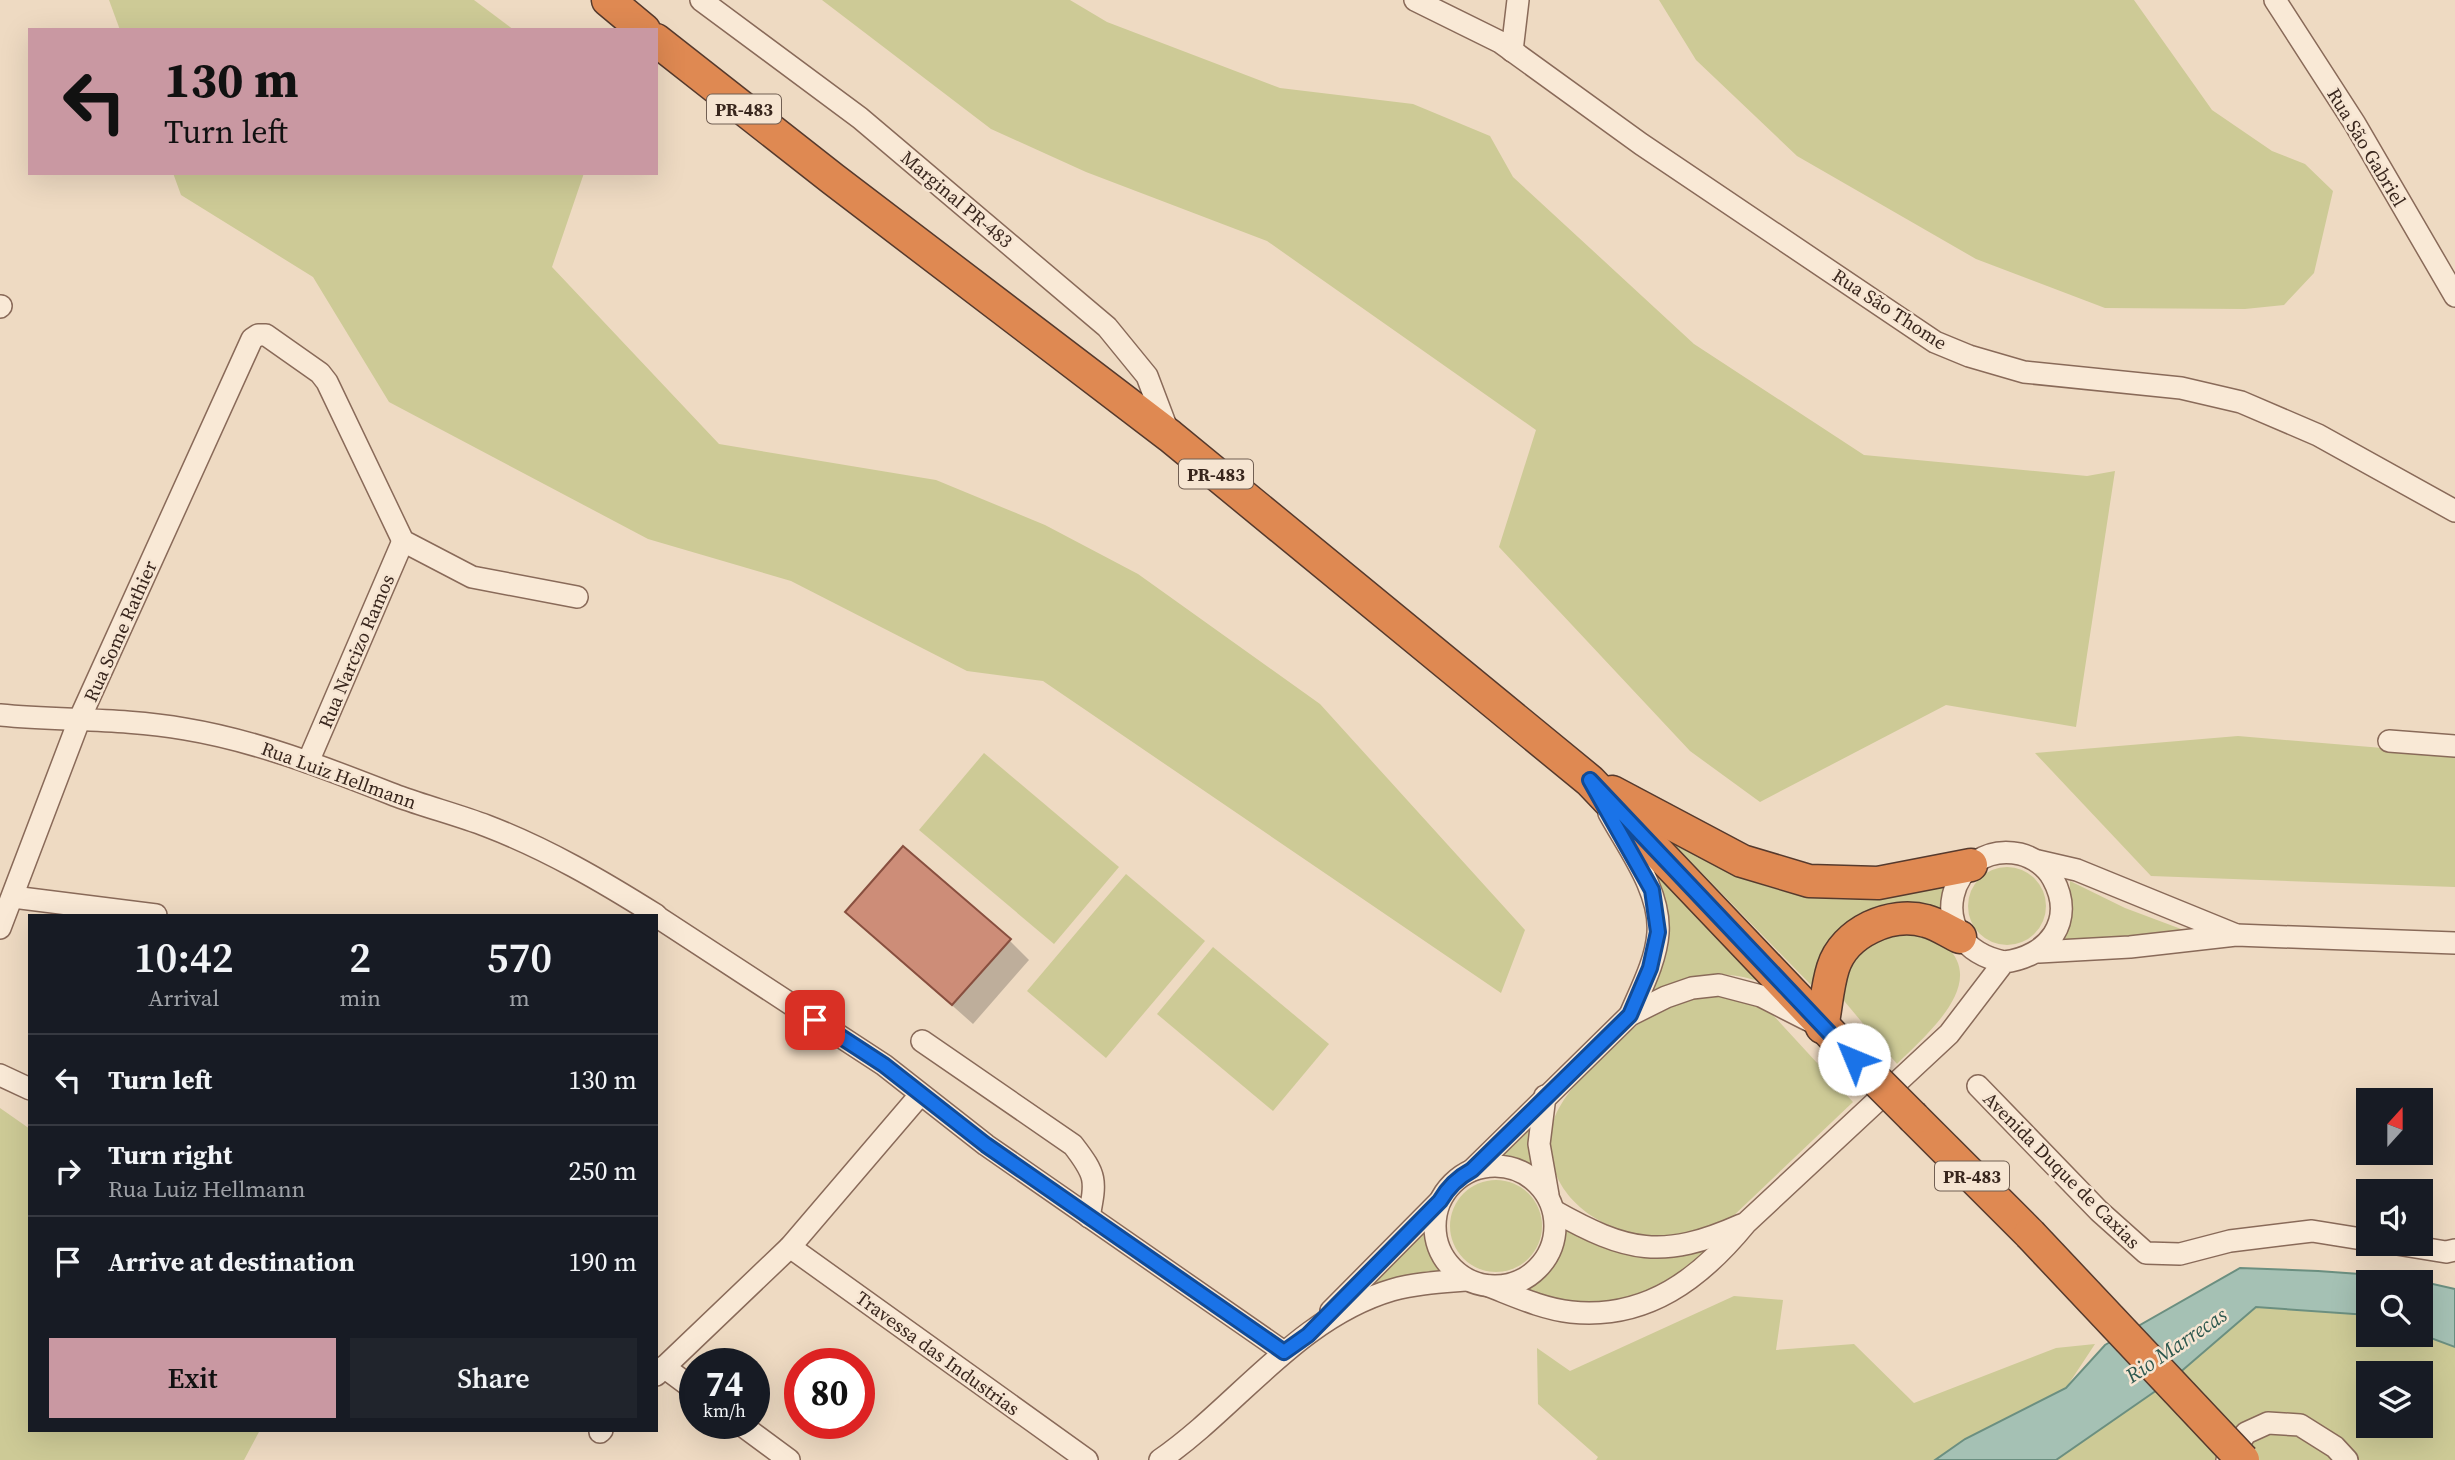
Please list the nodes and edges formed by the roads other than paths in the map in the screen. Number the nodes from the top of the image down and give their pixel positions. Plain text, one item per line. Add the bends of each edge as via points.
1 (608, 0) edge
2 (701, 0) edge
3 (1415, 0) edge
4 (1518, 0) edge
5 (2274, 0) edge
6 (642, 28) edge
7 (658, 42) edge
8 (1512, 51) junction
9 (2455, 296) edge
10 (1170, 436) junction
11 (2455, 511) edge
12 (404, 541) junction
13 (577, 597) dead end
14 (0, 715) edge
15 (80, 718) junction
16 (2389, 741) dead end
17 (2455, 746) edge
18 (308, 762) junction
19 (1590, 780) junction
20 (2036, 861) junction
21 (1970, 865) junction
22 (12, 897) junction
23 (148, 914) edge
24 (654, 914) edge
25 (658, 916) edge
26 (0, 928) edge
27 (2236, 935) junction
28 (1961, 937) junction
29 (2455, 943) edge
30 (2039, 952) junction
31 (2004, 962) junction
32 (1630, 1015) junction
33 (1822, 1027) junction
34 (922, 1041) dead end
35 (0, 1075) edge
36 (1978, 1086) dead end
37 (28, 1088) edge
38 (920, 1095) junction
39 (1545, 1096) junction
40 (1472, 1170) junction
41 (1440, 1201) junction
42 (1551, 1204) junction
43 (1090, 1217) junction
44 (1746, 1223) junction
45 (2356, 1238) edge
46 (790, 1247) junction
47 (2433, 1250) edge
48 (2455, 1250) edge
49 (1467, 1280) junction
50 (1489, 1286) junction
51 (1308, 1335) junction
52 (1284, 1352) junction
53 (660, 1371) edge
54 (679, 1381) edge
55 (761, 1439) edge
56 (789, 1460) edge
57 (1087, 1460) edge
58 (1160, 1460) edge
59 (2226, 1460) edge
60 (2243, 1460) edge
61 (2347, 1460) edge

1 - 6 highway
2 - 10 street, Marginal PR-483 via 860,118 1107,327 1147,376
3 - 8 street, Rua São Thome
4 - 8 street
5 - 9 street, Rua São Gabriel via 2355,124
7 - 10 highway, PR-483
8 - 11 street, Rua São Thome via 1641,144 1935,342 2024,372 2181,388 2241,402 2318,435
10 - 19 highway, PR-483
12 - 13 street via 472,577
12 - 15 street, Rua Some Rathier via 327,382 266,335 258,335 252,339
12 - 18 street, Rua Narcizo Ramos
14 - 15 street, Rua Luiz Hellmann
15 - 18 street, Rua Luiz Hellmann via 183,729
15 - 22 street, Rua Some Rathier
16 - 17 street
18 - 24 street, Rua Luiz Hellmann via 487,826 555,856
19 - 21 highway via 1742,861 1809,881 1878,883
19 - 32 street via 1652,890 1658,932 1650,968
19 - 33 highway, PR-483
20 - 21 street via 2010,852 1989,855
20 - 27 street via 2077,870
20 - 30 street via 2052,876 2061,895 2061,917 2054,937
21 - 28 street via 1957,885 1951,907
22 - 23 street
22 - 26 street, Rua Some Rathier
25 - 38 street, Rua Luiz Hellmann via 884,1065
27 - 29 street
27 - 30 street
28 - 31 street via 1987,959
28 - 33 highway via 1927,921 1907,918 1885,921 1861,933 1843,949 1833,967
30 - 31 street
31 - 44 street via 1949,1034
32 - 33 street via 1692,988 1720,985 1761,996
32 - 39 street
33 - 60 highway, PR-483, bridge via 2030,1234
34 - 43 street via 1073,1145 1088,1164 1096,1185
35 - 37 street
36 - 45 street, Avenida Duque de Caxias via 2098,1211 2146,1253 2180,1254 2230,1241 2312,1231
38 - 43 street, Rua Luiz Hellmann
38 - 46 street
39 - 40 street
39 - 42 street via 1539,1144
40 - 41 street via 1448,1188
40 - 42 street via 1493,1166 1515,1169 1540,1185
41 - 49 street via 1434,1230 1438,1246 1454,1271
41 - 51 street
42 - 44 street via 1590,1231 1623,1244 1652,1247 1693,1243
42 - 50 street via 1555,1240 1541,1266 1517,1282
43 - 52 street, Rua Luiz Hellmann
44 - 50 street via 1722,1252 1673,1291 1609,1313 1571,1312
46 - 53 street
46 - 57 street, Travessa das Industrias
47 - 48 street
49 - 50 street
49 - 51 street via 1392,1290 1356,1304
51 - 52 street
52 - 58 street via 1185,1443
53 - 54 street
55 - 56 street
59 - 61 street via 2246,1433 2269,1423 2300,1425

